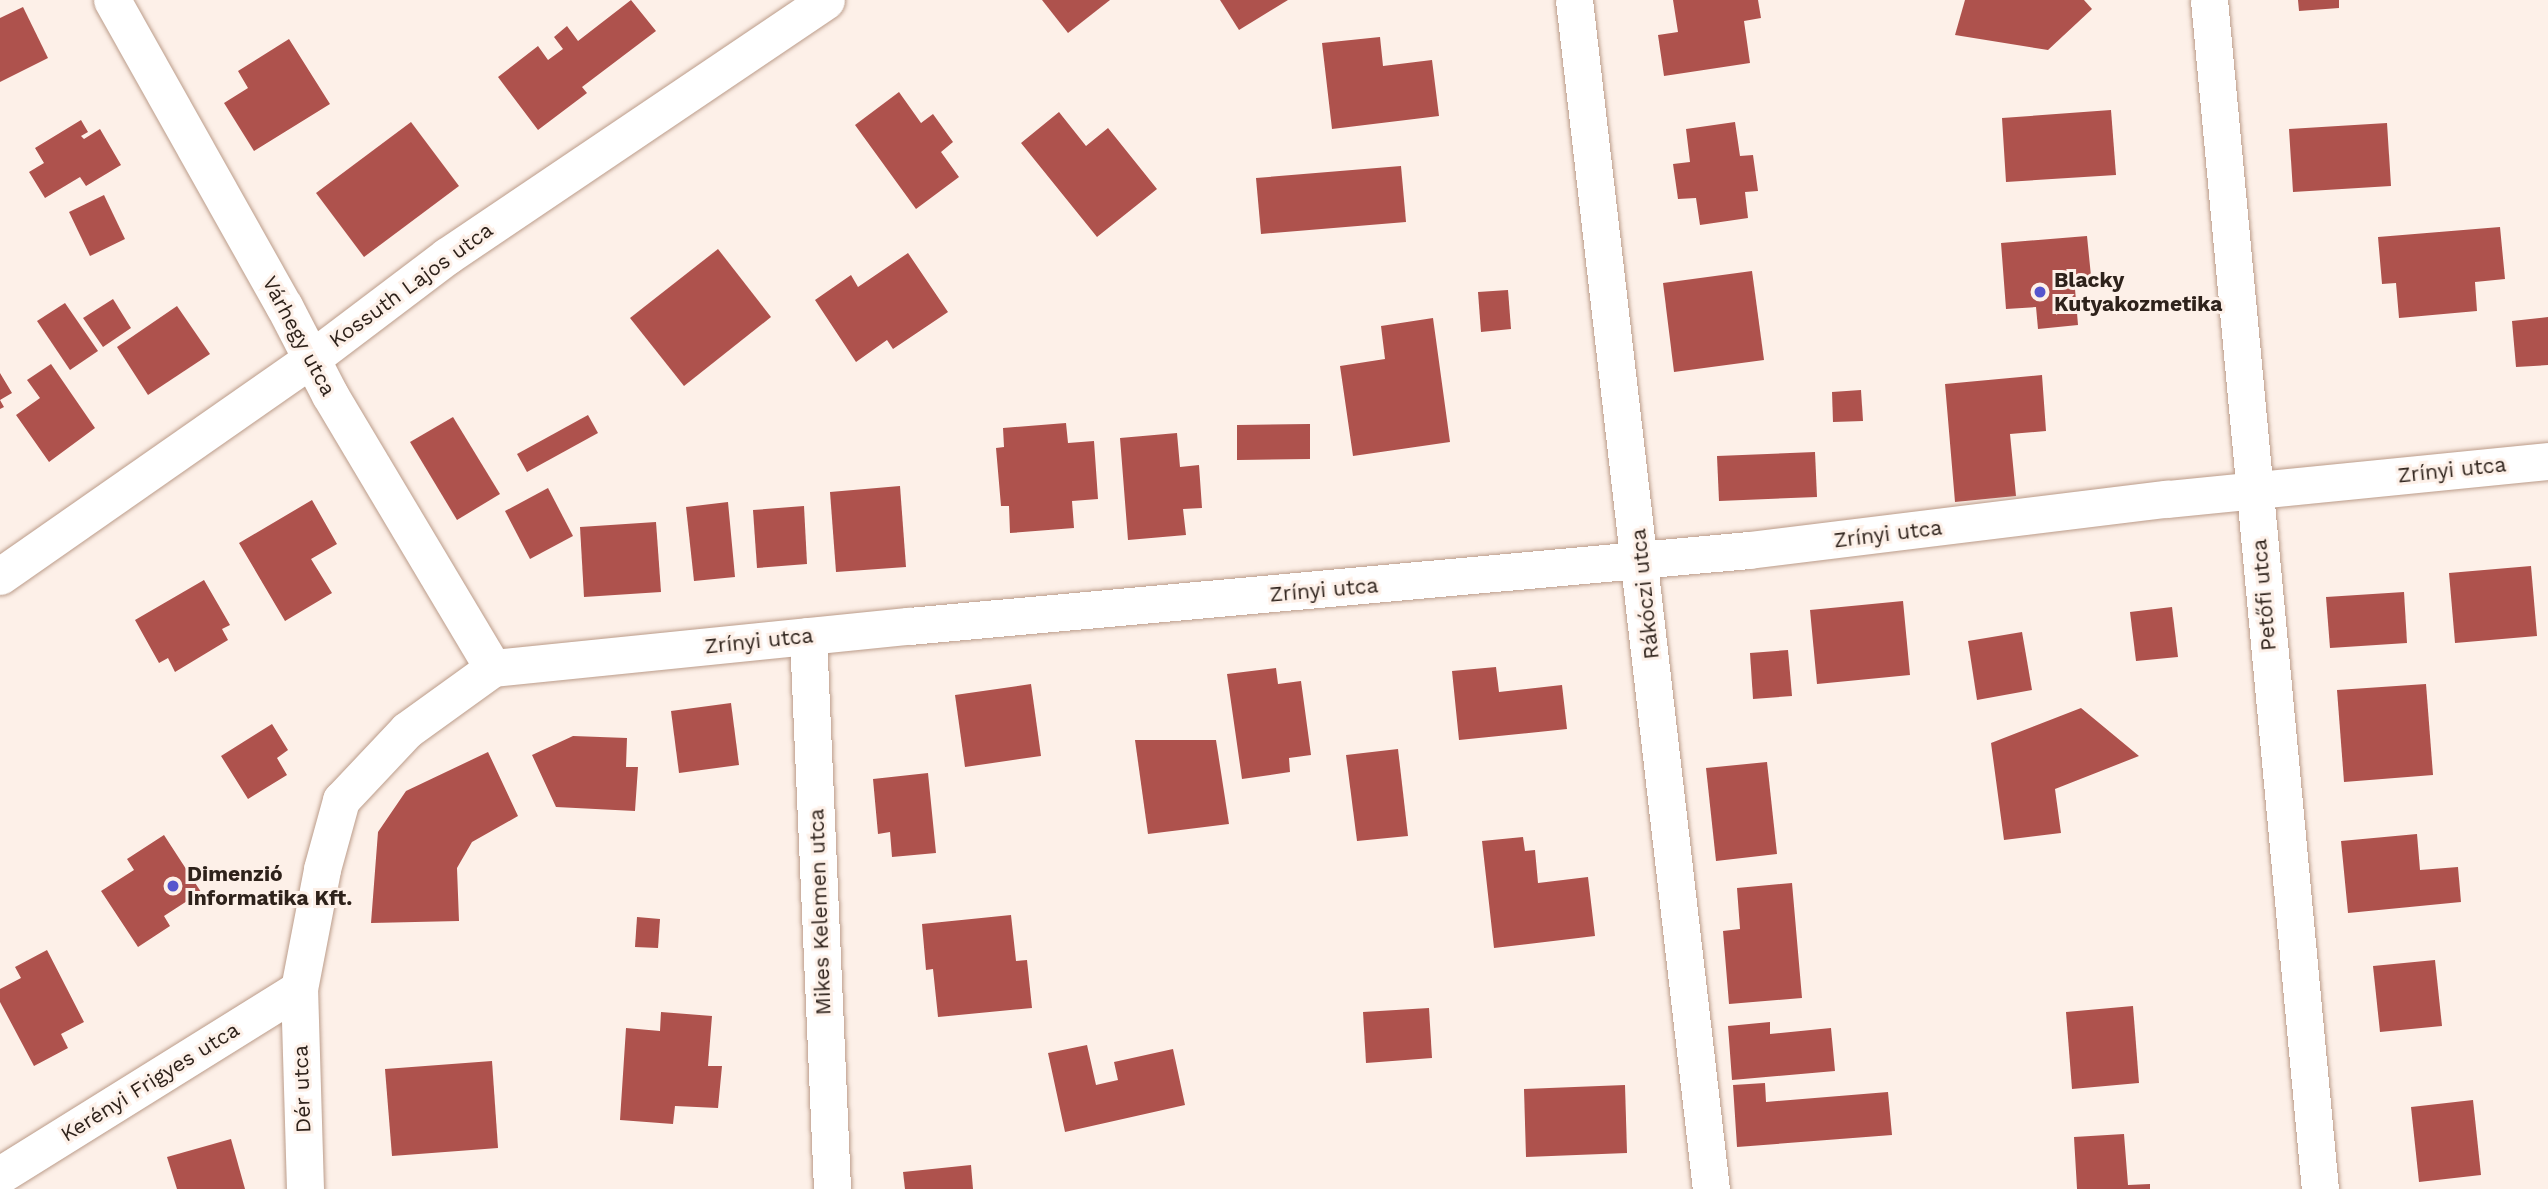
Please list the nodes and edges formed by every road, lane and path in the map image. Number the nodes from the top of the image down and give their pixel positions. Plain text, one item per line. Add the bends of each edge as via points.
1 (112, 0) edge
2 (826, 0) edge
3 (1574, 0) edge
4 (2209, 0) edge
5 (312, 358) junction
6 (2548, 461) edge
7 (2254, 490) junction
8 (1641, 560) junction
9 (0, 576) edge
10 (808, 636) junction
11 (493, 668) junction
12 (299, 989) junction
13 (0, 1175) edge
14 (305, 1189) edge
15 (832, 1189) edge
16 (1711, 1189) edge
17 (2320, 1189) edge

1 - 5 street, Várhegy utca
2 - 5 street, Kossuth Lajos utca via 447,256
3 - 8 street, Rákóczi utca
4 - 7 street, Petőfi utca
5 - 9 street, Kossuth Lajos utca
5 - 11 street, Várhegy utca
6 - 7 street, Zrínyi utca
7 - 8 street, Zrínyi utca
7 - 17 street, Petőfi utca
8 - 10 street, Zrínyi utca
8 - 16 street, Rákóczi utca
10 - 11 street, Zrínyi utca
10 - 15 street, Mikes Kelemen utca
11 - 12 street via 408,730 341,800 322,869
12 - 13 street, Kerényi Frigyes utca
12 - 14 street, Dér utca

